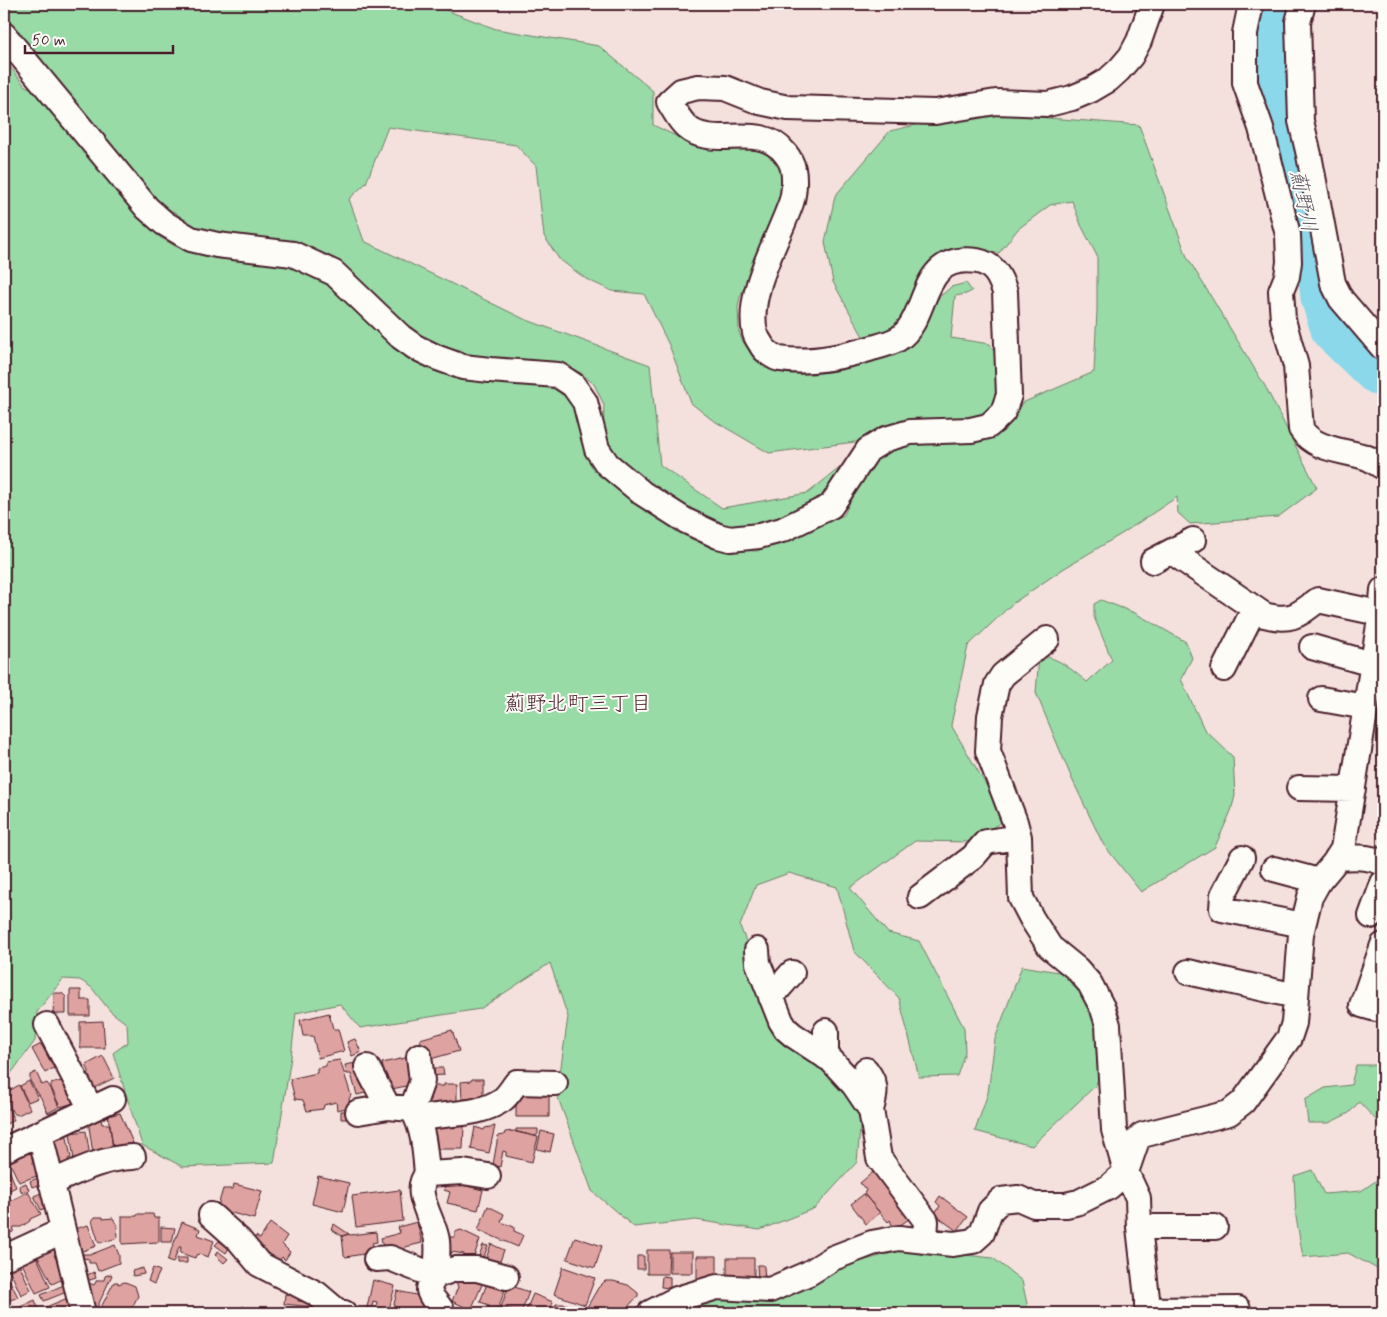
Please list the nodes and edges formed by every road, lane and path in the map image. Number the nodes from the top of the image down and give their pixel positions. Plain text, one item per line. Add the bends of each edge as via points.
1 (1152, 4) edge
2 (1251, 4) edge
3 (1302, 4) edge
4 (4, 35) edge
5 (1383, 348) edge
6 (1383, 467) edge
7 (1193, 540) dead end
8 (1382, 605) edge
9 (1254, 609) junction
10 (1048, 639) dead end
11 (1312, 647) dead end
12 (1372, 664) junction
13 (1224, 669) dead end
14 (1321, 699) dead end
15 (1366, 707) junction
16 (1300, 788) dead end
17 (1353, 789) junction
18 (1019, 837) junction
19 (1242, 858) dead end
20 (1337, 858) junction
21 (1383, 863) edge
22 (1274, 869) dead end
23 (1319, 881) junction
24 (1383, 883) edge
25 (920, 897) dead end
26 (1369, 915) edge
27 (1303, 925) junction
28 (1383, 945) edge
29 (758, 950) dead end
30 (1188, 972) dead end
31 (792, 973) dead end
32 (1296, 996) junction
33 (772, 997) junction
34 (1376, 1009) dead end
35 (48, 1025) dead end
36 (826, 1032) dead end
37 (420, 1056) dead end
38 (826, 1057) junction
39 (367, 1067) dead end
40 (866, 1070) dead end
41 (555, 1083) dead end
42 (113, 1099) dead end
43 (388, 1107) junction
44 (91, 1109) junction
45 (871, 1110) junction
46 (358, 1112) dead end
47 (415, 1114) junction
48 (40, 1134) junction
49 (4, 1150) edge
50 (133, 1157) dead end
51 (1126, 1172) junction
52 (427, 1174) junction
53 (488, 1176) dead end
54 (51, 1183) junction
55 (211, 1215) dead end
56 (1139, 1227) junction
57 (1215, 1227) dead end
58 (62, 1231) junction
59 (925, 1240) junction
60 (4, 1258) edge
61 (376, 1259) dead end
62 (435, 1276) junction
63 (506, 1277) dead end
64 (1238, 1309) dead end
65 (1147, 1312) edge
66 (83, 1313) edge
67 (344, 1313) edge
68 (443, 1313) edge
69 (650, 1313) edge

1 - 4 street via 1131,56 1108,80 1072,98 1048,104 996,102 935,112 788,108 760,102 724,88 698,87 681,91 669,102 682,123 694,132 769,140 791,161 794,171 792,201 759,281 754,312 755,334 764,349 777,359 838,357 899,338 912,322 932,281 946,264 960,261 985,263 995,270 1005,292 1009,395 1003,412 994,421 971,430 910,432 886,439 868,450 831,506 782,530 730,539 686,521 642,493 607,464 597,449 584,402 573,385 558,375 463,367 438,358 401,337 334,273 314,262 293,254 191,239 164,223 147,208
2 - 6 street via 1245,33 1245,83 1261,128 1288,235 1289,262 1281,291 1283,320 1296,366 1301,429 1314,443 1368,458
3 - 5 street via 1298,22 1301,121 1329,268 1341,299
7 - 9 street via 1163,556
8 - 9 street via 1318,600 1294,617 1278,618
8 - 12 street
9 - 13 street
10 - 18 street via 1003,675 997,684 990,716 988,751
11 - 12 street
12 - 15 street
14 - 15 street
15 - 17 street
16 - 17 street
17 - 20 street via 1343,849
18 - 25 street via 986,842 973,857
18 - 51 street via 1021,898 1050,946 1090,984 1103,1009 1108,1025 1114,1130
19 - 27 street via 1215,891 1222,909
20 - 21 street via 1357,857
20 - 23 street
22 - 23 street
23 - 27 street via 1310,897
24 - 26 street
27 - 32 street
28 - 34 street via 1362,1005
29 - 33 street via 758,963
30 - 32 street
31 - 33 street
32 - 51 street via 1289,1038 1243,1102 1229,1113 1142,1135 1137,1140
33 - 38 street via 786,1029
35 - 44 street
36 - 38 street
37 - 47 street via 422,1081
38 - 45 street via 854,1085
39 - 43 street
40 - 45 street via 874,1082 875,1097
41 - 47 street via 517,1082 503,1099 486,1109 458,1114
42 - 44 street
43 - 46 street
43 - 47 street
44 - 48 street
45 - 59 street via 879,1158 926,1221
47 - 52 street via 423,1137
48 - 49 street
48 - 54 street
50 - 54 street via 99,1162
51 - 56 street via 1138,1198
51 - 59 street via 1109,1187 1079,1202 1054,1206 1034,1205 1018,1198 1001,1200 990,1211 982,1233 973,1241 953,1244
52 - 53 street via 463,1172
52 - 62 street via 422,1180 422,1193 437,1240
54 - 58 street
55 - 67 street via 259,1264 317,1294
56 - 57 street
56 - 65 street
58 - 60 street
58 - 66 street
59 - 69 street via 899,1238 872,1243 833,1258 809,1273 770,1290 717,1287 677,1299
61 - 62 street via 390,1258
62 - 63 street via 456,1269 477,1269
62 - 68 street via 429,1293
64 - 65 street

